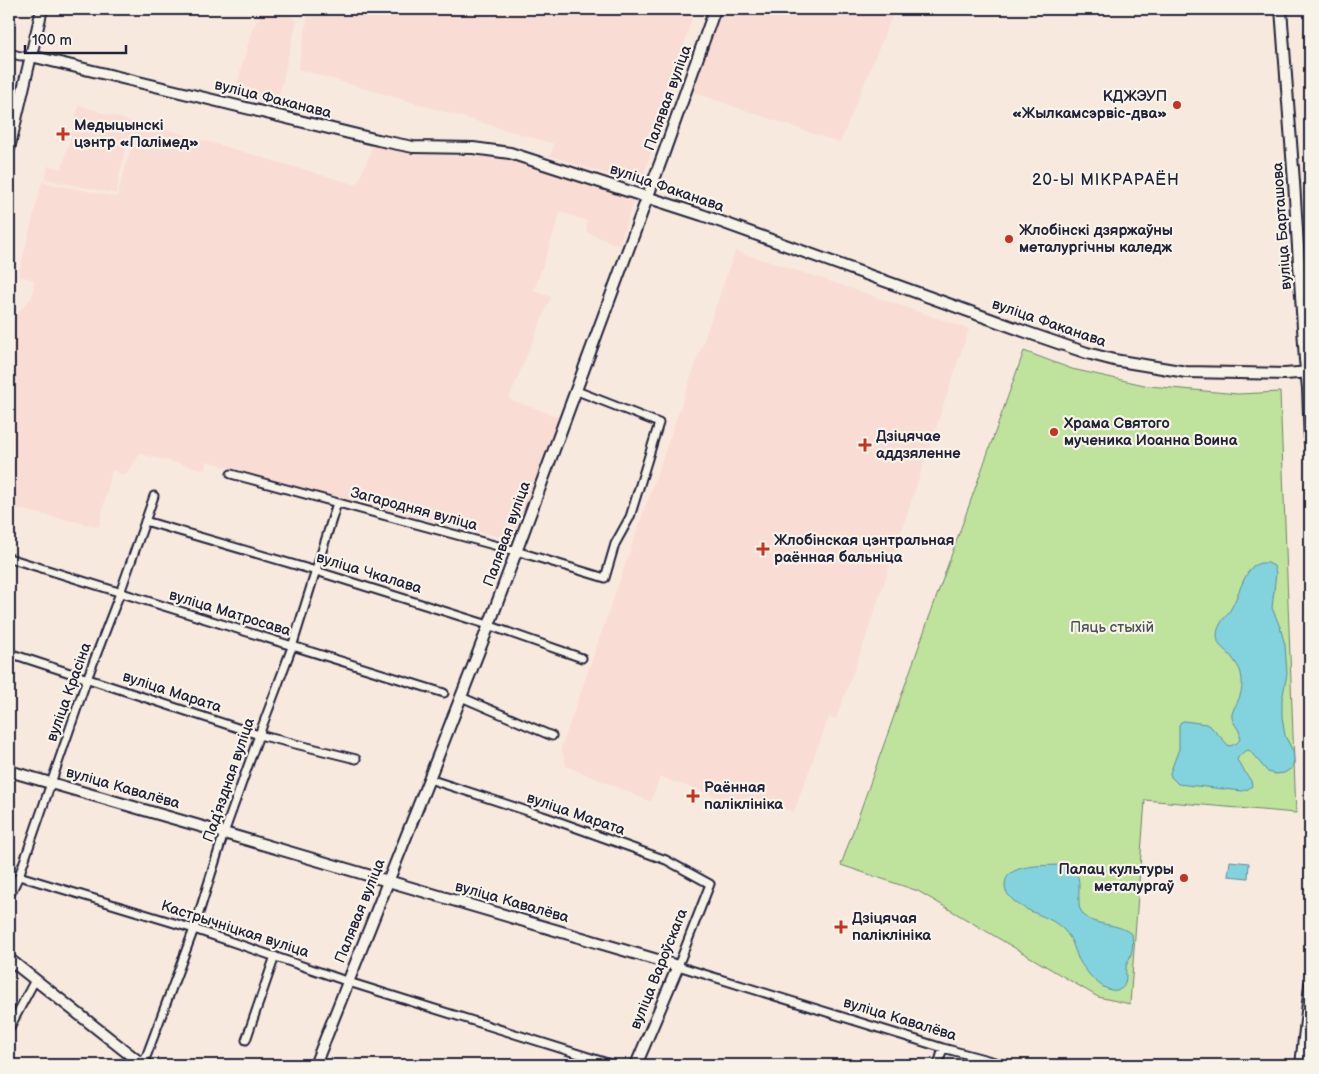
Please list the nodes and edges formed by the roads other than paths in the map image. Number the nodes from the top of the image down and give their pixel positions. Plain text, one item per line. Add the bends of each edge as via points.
1 (42, 9) edge
2 (715, 9) edge
3 (1281, 9) edge
4 (9, 54) edge
5 (31, 56) junction
6 (9, 149) edge
7 (648, 197) junction
8 (1309, 372) edge
9 (576, 390) junction
10 (1310, 441) edge
11 (231, 474) dead end
12 (154, 496) dead end
13 (336, 503) junction
14 (145, 521) junction
15 (516, 551) junction
16 (9, 558) edge
17 (316, 572) junction
18 (120, 593) junction
19 (489, 625) junction
20 (292, 647) junction
21 (9, 653) edge
22 (582, 658) dead end
23 (87, 679) junction
24 (444, 694) dead end
25 (461, 697) junction
26 (258, 735) junction
27 (552, 736) dead end
28 (356, 759) dead end
29 (9, 771) edge
30 (429, 779) junction
31 (52, 783) junction
32 (224, 833) junction
33 (18, 876) junction
34 (388, 881) junction
35 (710, 884) joint
36 (9, 897) edge
37 (194, 929) junction
38 (275, 956) junction
39 (9, 959) edge
40 (678, 966) junction
41 (35, 980) junction
42 (348, 981) junction
43 (1310, 985) edge
44 (9, 1029) edge
45 (1308, 1034) edge
46 (246, 1040) dead end
47 (943, 1048) junction
48 (143, 1065) edge
49 (314, 1065) edge
50 (614, 1065) edge
51 (636, 1065) edge
52 (938, 1065) edge
53 (1006, 1065) edge
54 (1301, 1065) edge

1 - 5 main road
2 - 7 main road, Палявая вуліца
3 - 8 main road, вуліца Барташова
4 - 5 street, вуліца Факанава
5 - 6 main road
5 - 7 main road, вуліца Факанава via 413,147 473,148 510,153
7 - 8 main road, вуліца Факанава via 1087,353 1186,372
7 - 9 main road, Палявая вуліца
8 - 10 main road, вуліца Барташова
9 - 15 main road, Палявая вуліца
9 - 15 street, Загародняя вуліца via 660,423 630,517 615,544 605,578
11 - 13 street, Загародняя вуліца
12 - 14 street, вуліца Красіна
13 - 15 street, Загародняя вуліца
13 - 17 street, Падʼяздная вуліца
14 - 17 street, вуліца Чкалава
14 - 18 street, вуліца Красіна
15 - 19 main road, Палявая вуліца
16 - 18 street, вуліца Матросава
17 - 19 street, вуліца Чкалава
17 - 20 street, Падʼяздная вуліца
18 - 20 street, вуліца Матросава
18 - 23 street, вуліца Красіна
19 - 22 street, вуліца Чкалава
19 - 25 main road, Палявая вуліца
20 - 24 street, вуліца Матросава
20 - 26 street, Падʼяздная вуліца
21 - 23 street, вуліца Марата
23 - 26 street, вуліца Марата
23 - 31 street, вуліца Красіна
25 - 27 street
25 - 30 main road, Палявая вуліца
26 - 28 street, вуліца Марата
26 - 32 street, Падʼяздная вуліца
29 - 31 main road, вуліца Кавалёва
30 - 34 main road, Палявая вуліца
30 - 35 street, вуліца Марата via 546,816 666,860
31 - 32 main road, вуліца Кавалёва
31 - 33 street, вуліца Красіна
32 - 34 main road, вуліца Кавалёва
32 - 37 street, Падʼяздная вуліца
33 - 36 street, вуліца Красіна
33 - 37 street, Кастрычніцкая вуліца
34 - 40 main road, вуліца Кавалёва
34 - 42 main road, Палявая вуліца
35 - 40 street, вуліца Вароўскага
37 - 38 street, Кастрычніцкая вуліца
37 - 48 street, Падʼяздная вуліца
38 - 42 street, Кастрычніцкая вуліца
38 - 46 street
39 - 41 main road
40 - 47 street, вуліца Кавалёва
40 - 51 main road, вуліца Вароўскага
41 - 44 street
41 - 48 main road
42 - 49 main road, Палявая вуліца
42 - 50 street, Кастрычніцкая вуліца
43 - 45 main road
45 - 54 main road
47 - 52 street
47 - 53 street, вуліца Кавалёва

